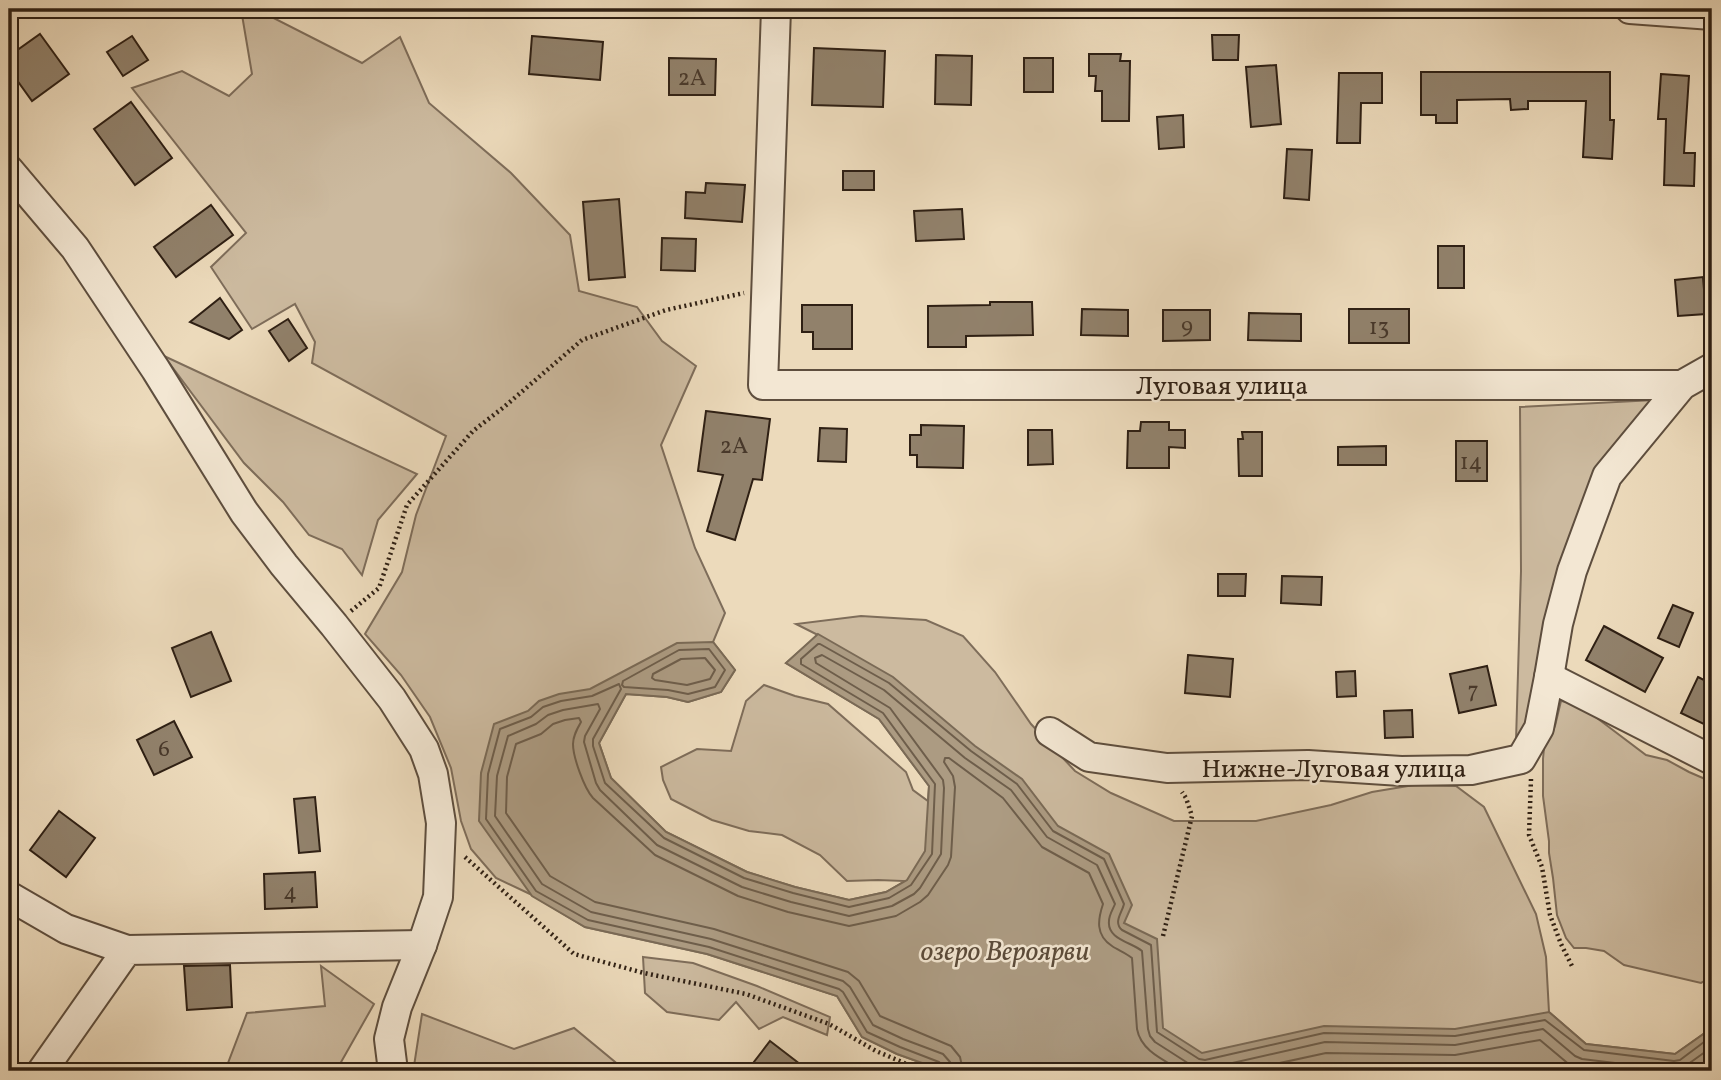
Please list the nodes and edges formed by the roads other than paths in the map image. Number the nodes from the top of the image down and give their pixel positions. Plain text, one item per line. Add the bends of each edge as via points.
1 (776, 9) edge
2 (1630, 9) edge
3 (1712, 15) edge
4 (9, 170) edge
5 (1712, 368) edge
6 (1682, 385) junction
7 (1549, 677) junction
8 (1050, 732) dead end
9 (1712, 760) edge
10 (9, 896) edge
11 (422, 945) junction
12 (127, 950) junction
13 (42, 1071) edge
14 (393, 1071) edge

1 - 6 street, Луговая улица via 763,385
2 - 3 street
4 - 11 street via 75,248 244,512 409,723 424,749 441,823 438,897
5 - 6 street
6 - 7 street, Нижне-Луговая улица via 1607,476 1572,572
7 - 8 street, Нижне-Луговая улица via 1539,728 1521,759 1471,770 1308,765 1167,768 1089,757
7 - 9 street
10 - 12 street via 66,929
11 - 12 street
11 - 14 street via 389,1039
12 - 13 street

